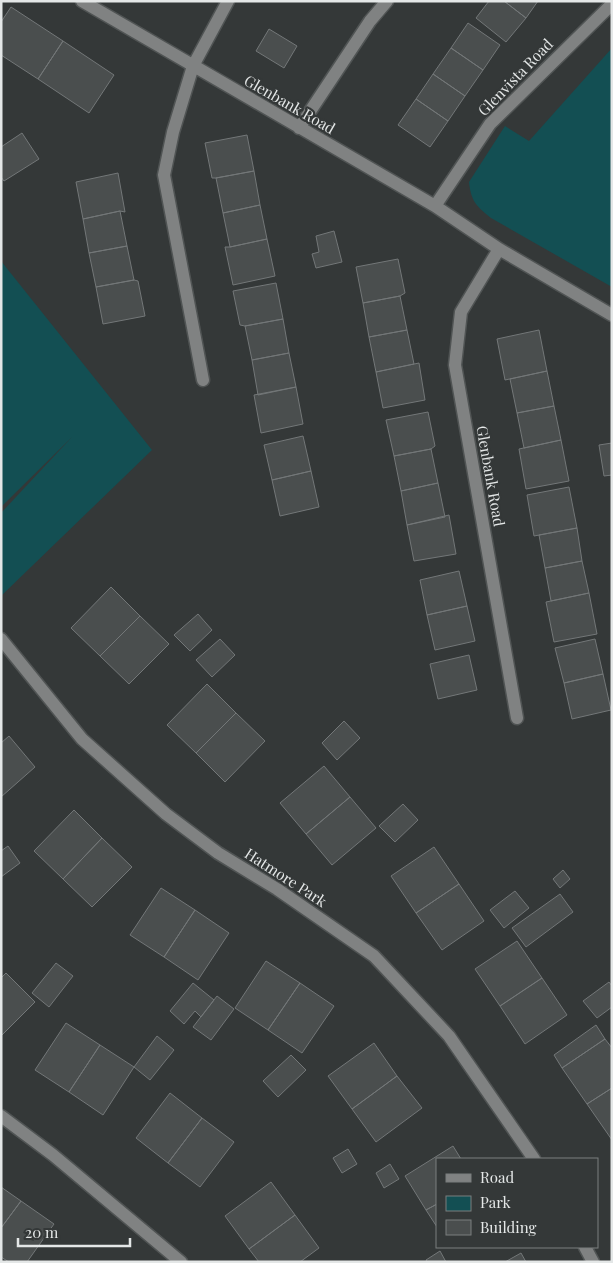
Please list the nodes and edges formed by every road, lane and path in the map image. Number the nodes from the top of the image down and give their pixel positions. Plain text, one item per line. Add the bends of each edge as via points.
1 (228, 1) edge
2 (387, 1) edge
3 (84, 2) edge
4 (612, 4) edge
5 (193, 66) junction
6 (299, 128) junction
7 (435, 206) junction
8 (499, 248) junction
9 (612, 315) edge
10 (203, 380) dead end
11 (1, 638) edge
12 (517, 718) dead end
13 (1, 1116) edge
14 (533, 1158) edge
15 (586, 1248) edge
16 (181, 1262) edge
17 (593, 1262) edge

1 - 5 street
2 - 6 street via 370,21
3 - 5 street, Glenbank Road
4 - 7 street, Glenvista Road via 490,124
5 - 6 street, Glenbank Road
5 - 10 street via 164,175
6 - 7 street, Glenbank Road
7 - 8 street, Glenbank Road
8 - 9 street, Glenbank Road
8 - 12 street, Glenbank Road via 461,312 455,365
11 - 14 street, Hatmore Park via 82,739 166,814 218,853 374,956 449,1036
13 - 16 street
15 - 17 street

